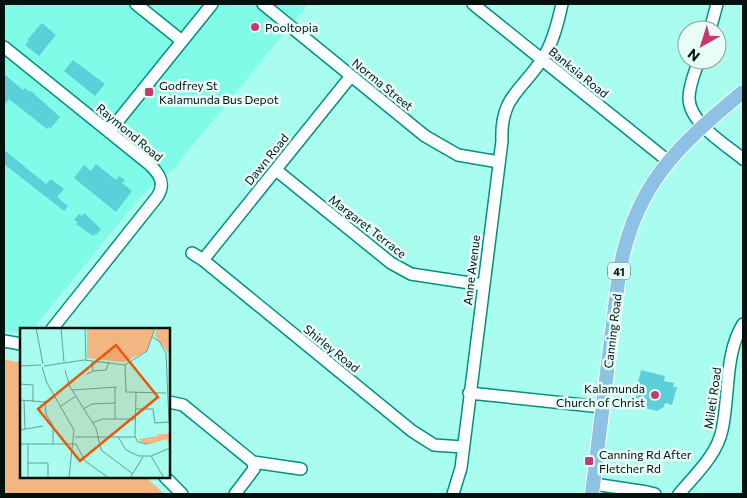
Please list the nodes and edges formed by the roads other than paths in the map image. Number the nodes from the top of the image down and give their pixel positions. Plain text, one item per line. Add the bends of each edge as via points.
1 (136, 4) edge
2 (212, 4) edge
3 (263, 4) edge
4 (473, 4) edge
5 (562, 4) edge
6 (717, 4) edge
7 (713, 20) edge
8 (182, 41) junction
9 (4, 47) edge
10 (542, 60) junction
11 (696, 70) edge
12 (351, 76) junction
13 (743, 92) edge
14 (702, 126) junction
15 (109, 132) junction
16 (743, 159) edge
17 (668, 161) junction
18 (499, 162) junction
19 (276, 170) junction
20 (192, 253) dead end
21 (203, 260) junction
22 (483, 285) junction
23 (743, 324) edge
24 (53, 328) edge
25 (4, 342) edge
26 (20, 344) edge
27 (469, 393) junction
28 (170, 402) edge
29 (602, 407) junction
30 (463, 448) junction
31 (253, 462) junction
32 (301, 469) dead end
33 (166, 478) edge
34 (593, 489) edge
35 (182, 494) edge
36 (235, 494) edge
37 (453, 494) edge
38 (655, 494) edge
39 (679, 494) edge

1 - 8 street
2 - 8 street
3 - 12 street, Norma Street
4 - 10 street, Banksia Road
5 - 10 street, Anne Avenue
6 - 7 street
8 - 15 street
9 - 15 street, Raymond Road
10 - 17 street, Banksia Road
10 - 18 street, Anne Avenue via 505,108
11 - 14 street via 689,101
12 - 18 street, Norma Street via 425,136 458,155
12 - 19 street, Dawn Road
13 - 14 main road, Canning Road / 41
14 - 16 street
14 - 17 main road, Canning Road / 41
15 - 24 street, Raymond Road via 156,170 161,190
17 - 29 main road, Canning Road / 41 via 640,205 625,247
18 - 22 street, Anne Avenue
19 - 21 street, Dawn Road
19 - 22 street, Margaret Terrace via 391,263 411,274
20 - 21 street, Shirley Road
21 - 30 street, Shirley Road via 412,431 434,445
22 - 27 street, Anne Avenue
23 - 39 street, Mileti Road via 733,348 722,431 710,456
25 - 26 street
27 - 29 street
27 - 30 street, Anne Avenue
28 - 31 street via 183,405
29 - 34 main road, Canning Road / 41
30 - 37 street, Anne Avenue
31 - 32 street
31 - 36 street via 254,469
33 - 35 street
34 - 38 street

